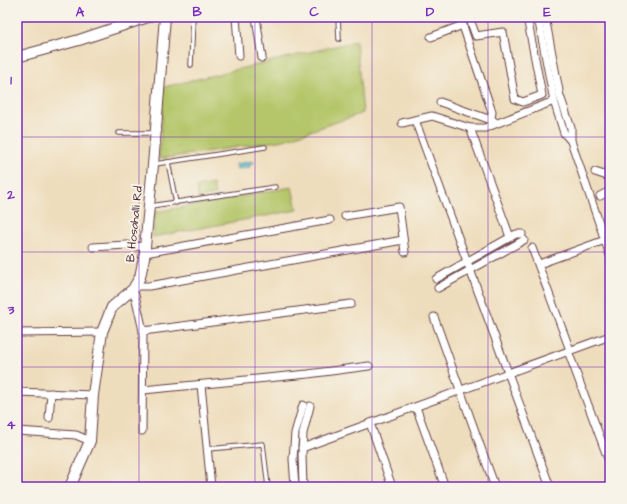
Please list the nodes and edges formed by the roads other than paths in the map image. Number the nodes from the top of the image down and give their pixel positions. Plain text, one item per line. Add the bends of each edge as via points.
1 (148, 17) edge
2 (165, 17) edge
3 (193, 17) edge
4 (236, 17) edge
5 (256, 17) edge
6 (338, 17) edge
7 (460, 17) edge
8 (469, 17) edge
9 (527, 17) edge
10 (538, 17) edge
11 (545, 17) edge
12 (462, 25) junction
13 (431, 37) dead end
14 (339, 39) dead end
15 (551, 45) junction
16 (543, 48) junction
17 (239, 56) dead end
18 (17, 57) edge
19 (262, 58) dead end
20 (191, 65) dead end
21 (554, 101) junction
22 (440, 102) dead end
23 (490, 119) junction
24 (415, 120) junction
25 (498, 122) junction
26 (402, 123) dead end
27 (470, 128) junction
28 (119, 133) dead end
29 (155, 133) junction
30 (571, 141) junction
31 (265, 147) dead end
32 (168, 162) junction
33 (154, 165) junction
34 (595, 172) dead end
35 (610, 177) edge
36 (275, 187) dead end
37 (610, 192) edge
38 (600, 196) dead end
39 (176, 203) junction
40 (150, 207) junction
41 (345, 216) dead end
42 (330, 220) dead end
43 (510, 237) junction
44 (404, 240) junction
45 (605, 240) junction
46 (93, 247) dead end
47 (532, 248) dead end
48 (145, 250) junction
49 (405, 252) dead end
50 (610, 255) edge
51 (466, 262) junction
52 (539, 264) junction
53 (470, 270) junction
54 (436, 279) dead end
55 (134, 288) junction
56 (438, 288) dead end
57 (351, 304) dead end
58 (434, 317) dead end
59 (143, 331) junction
60 (102, 332) junction
61 (17, 333) edge
62 (610, 336) edge
63 (569, 351) junction
64 (369, 366) dead end
65 (508, 373) junction
66 (201, 385) junction
67 (143, 390) junction
68 (460, 390) junction
69 (17, 392) edge
70 (51, 394) junction
71 (93, 395) junction
72 (416, 407) junction
73 (49, 418) dead end
74 (370, 424) junction
75 (17, 431) edge
76 (142, 431) dead end
77 (90, 441) junction
78 (302, 448) junction
79 (207, 450) junction
80 (610, 464) edge
81 (70, 487) edge
82 (211, 487) edge
83 (268, 487) edge
84 (295, 487) edge
85 (303, 487) edge
86 (392, 487) edge
87 (445, 487) edge
88 (495, 487) edge
89 (550, 487) edge

1 - 18 street
2 - 29 street, B Hosahalli Rd
3 - 20 lane
4 - 17 street
5 - 19 street
6 - 14 lane
7 - 12 street
8 - 9 street via 476,36 503,32 515,99 523,102 542,95
10 - 16 street
11 - 15 street
12 - 13 street
12 - 23 street via 492,112
15 - 16 street
15 - 30 street via 560,96 571,128
16 - 21 street
21 - 25 street
21 - 30 street via 564,133
22 - 23 street
23 - 25 street
24 - 26 street
24 - 27 street via 432,116
24 - 51 street
25 - 27 street via 485,128
27 - 43 street
28 - 29 lane
29 - 33 street, B Hosahalli Rd
30 - 45 street
31 - 32 lane
32 - 33 lane
32 - 39 lane
33 - 40 street, B Hosahalli Rd
34 - 35 street
36 - 39 lane
37 - 38 street
39 - 40 lane
40 - 48 street, B Hosahalli Rd
41 - 44 street via 399,207
42 - 48 street
43 - 51 street
43 - 53 street via 516,234 523,237
44 - 49 street
44 - 55 street
45 - 50 street
45 - 52 street
46 - 48 street via 126,245
47 - 52 street
48 - 55 street, B Hosahalli Rd via 140,277
51 - 53 street
51 - 54 street
52 - 63 street
53 - 56 street
53 - 65 street
55 - 59 street
55 - 60 street, B Hosahalli Rd via 112,307
57 - 59 street
58 - 68 street
59 - 67 street
60 - 61 street
60 - 71 street, B Hosahalli Rd
62 - 63 street
63 - 65 street
63 - 80 street
64 - 66 street
65 - 68 street
65 - 89 street
66 - 67 street
66 - 79 street
67 - 76 street
68 - 72 street
68 - 88 street
69 - 70 street
70 - 71 street
70 - 73 street
71 - 77 street, B Hosahalli Rd
72 - 74 street
72 - 87 street
74 - 78 street
74 - 86 street
75 - 77 street via 76,435
77 - 81 street, B Hosahalli Rd
78 - 84 street via 307,406 296,433 294,446
78 - 85 street
79 - 82 street
79 - 83 lane via 263,444

